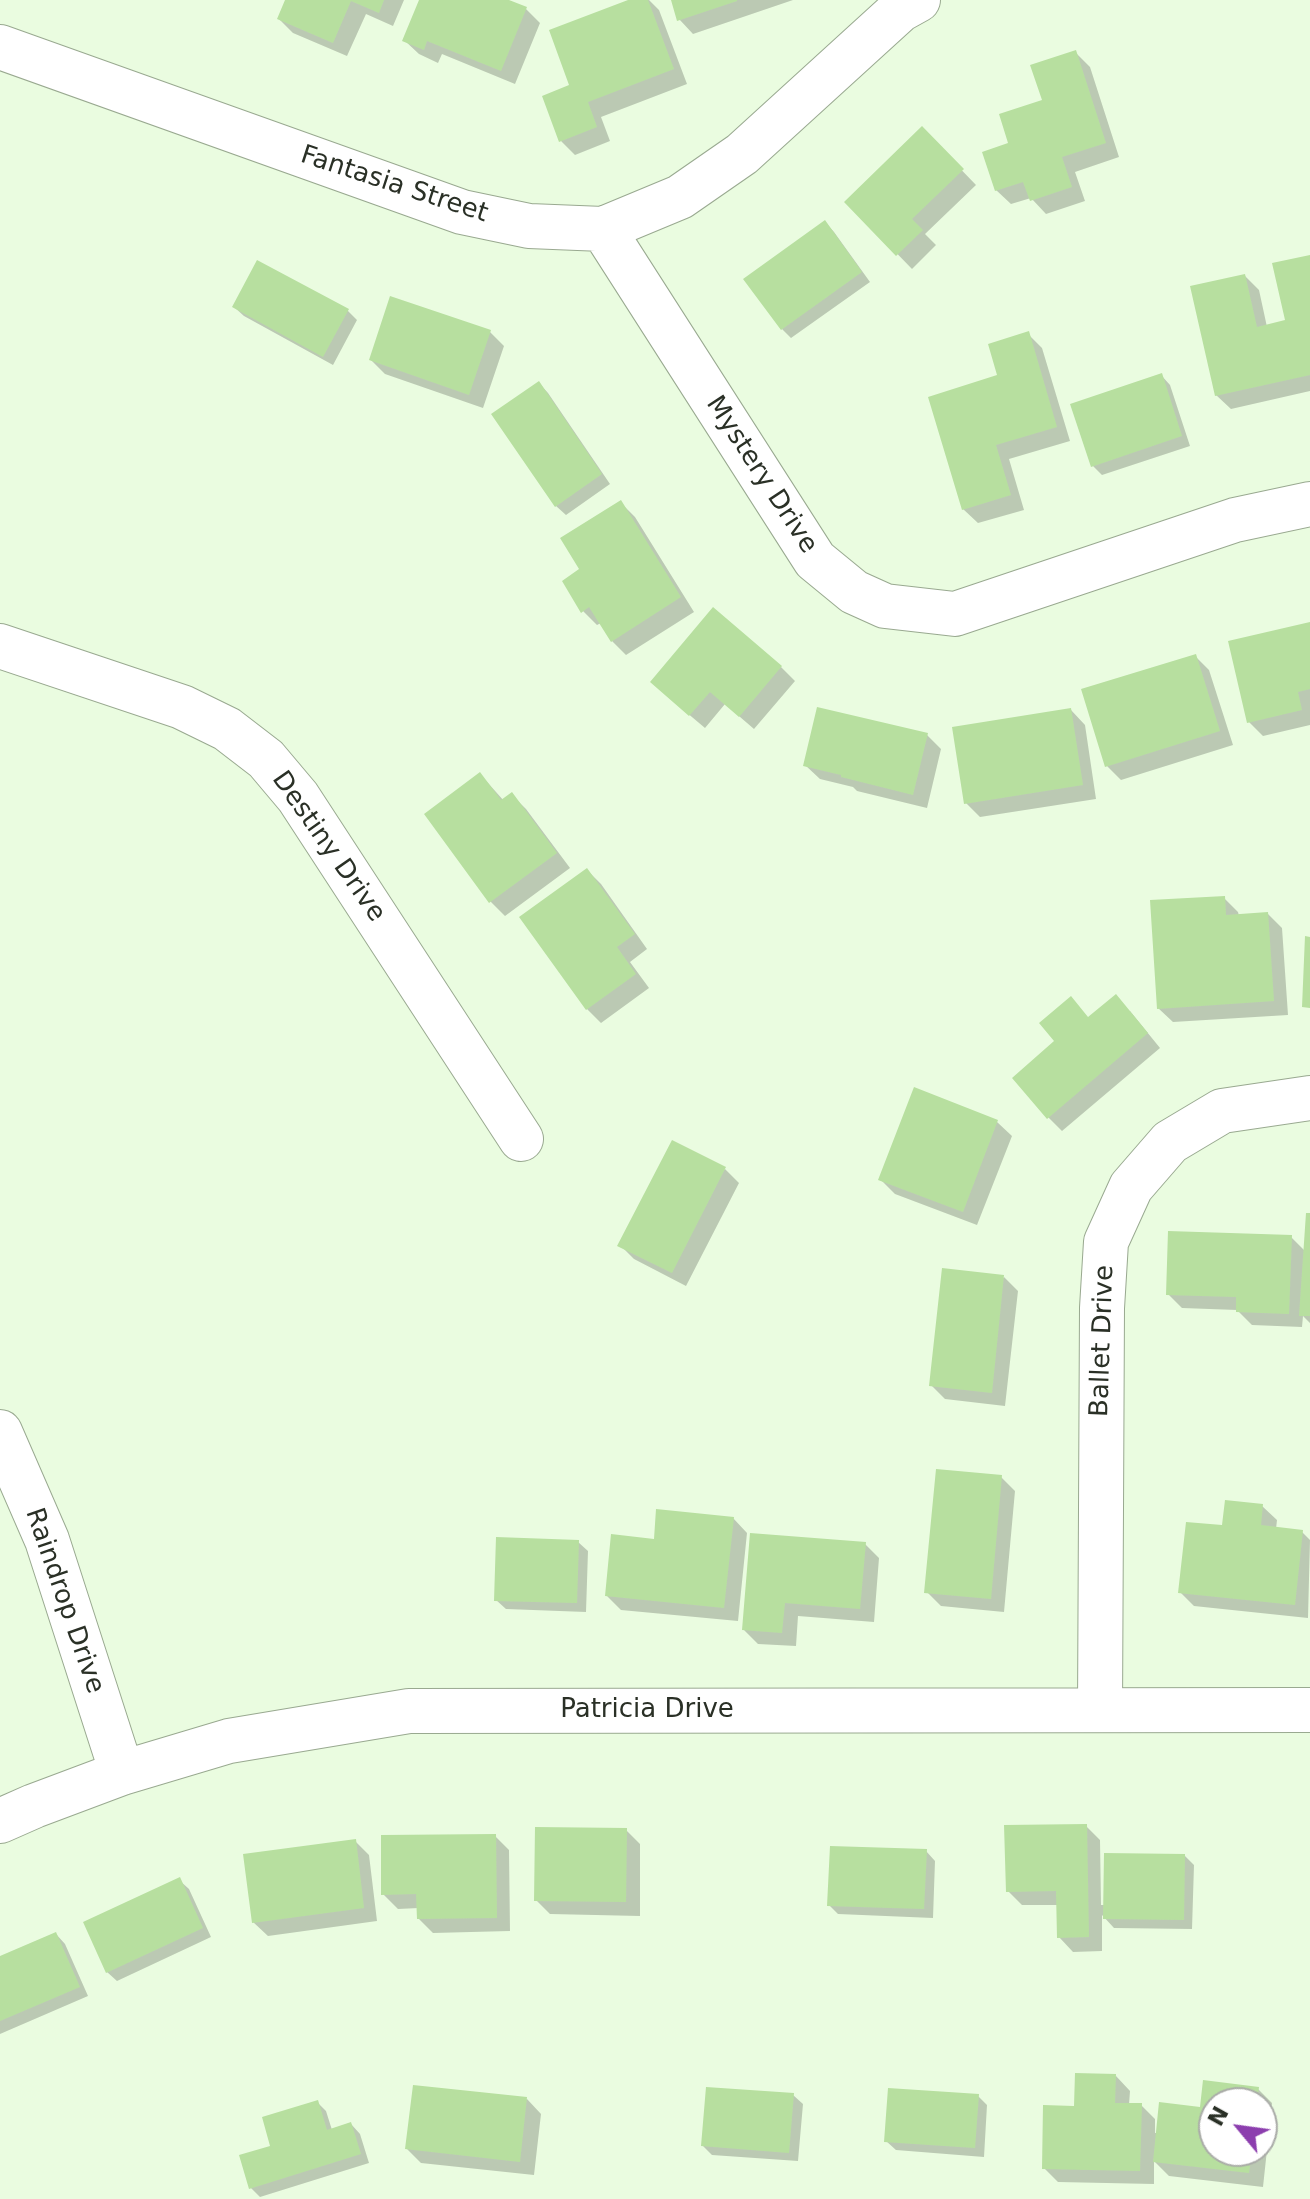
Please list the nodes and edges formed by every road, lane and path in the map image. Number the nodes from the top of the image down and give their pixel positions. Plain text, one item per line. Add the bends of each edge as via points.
1 (918, 0) edge
2 (0, 47) edge
3 (603, 229) junction
4 (1310, 504) edge
5 (0, 646) edge
6 (1310, 1098) edge
7 (521, 1139) dead end
8 (0, 1432) edge
9 (1100, 1710) junction
10 (1310, 1710) edge
11 (122, 1773) junction
12 (0, 1821) edge

1 - 3 street, Fantasia Street via 900,10 742,154 680,197
2 - 3 street, Fantasia Street via 462,212 529,226
3 - 4 street, Mystery Drive via 815,560 854,592 885,606 955,614 1235,520
5 - 7 street, Destiny Drive via 182,707 227,729 266,759 298,797
6 - 9 street, Ballet Drive via 1222,1111 1170,1142 1131,1187 1106,1242
8 - 11 street, Raindrop Drive via 47,1540
9 - 10 street, Patricia Drive
9 - 11 street, Patricia Drive via 409,1711 229,1741
11 - 12 street, Patricia Drive

